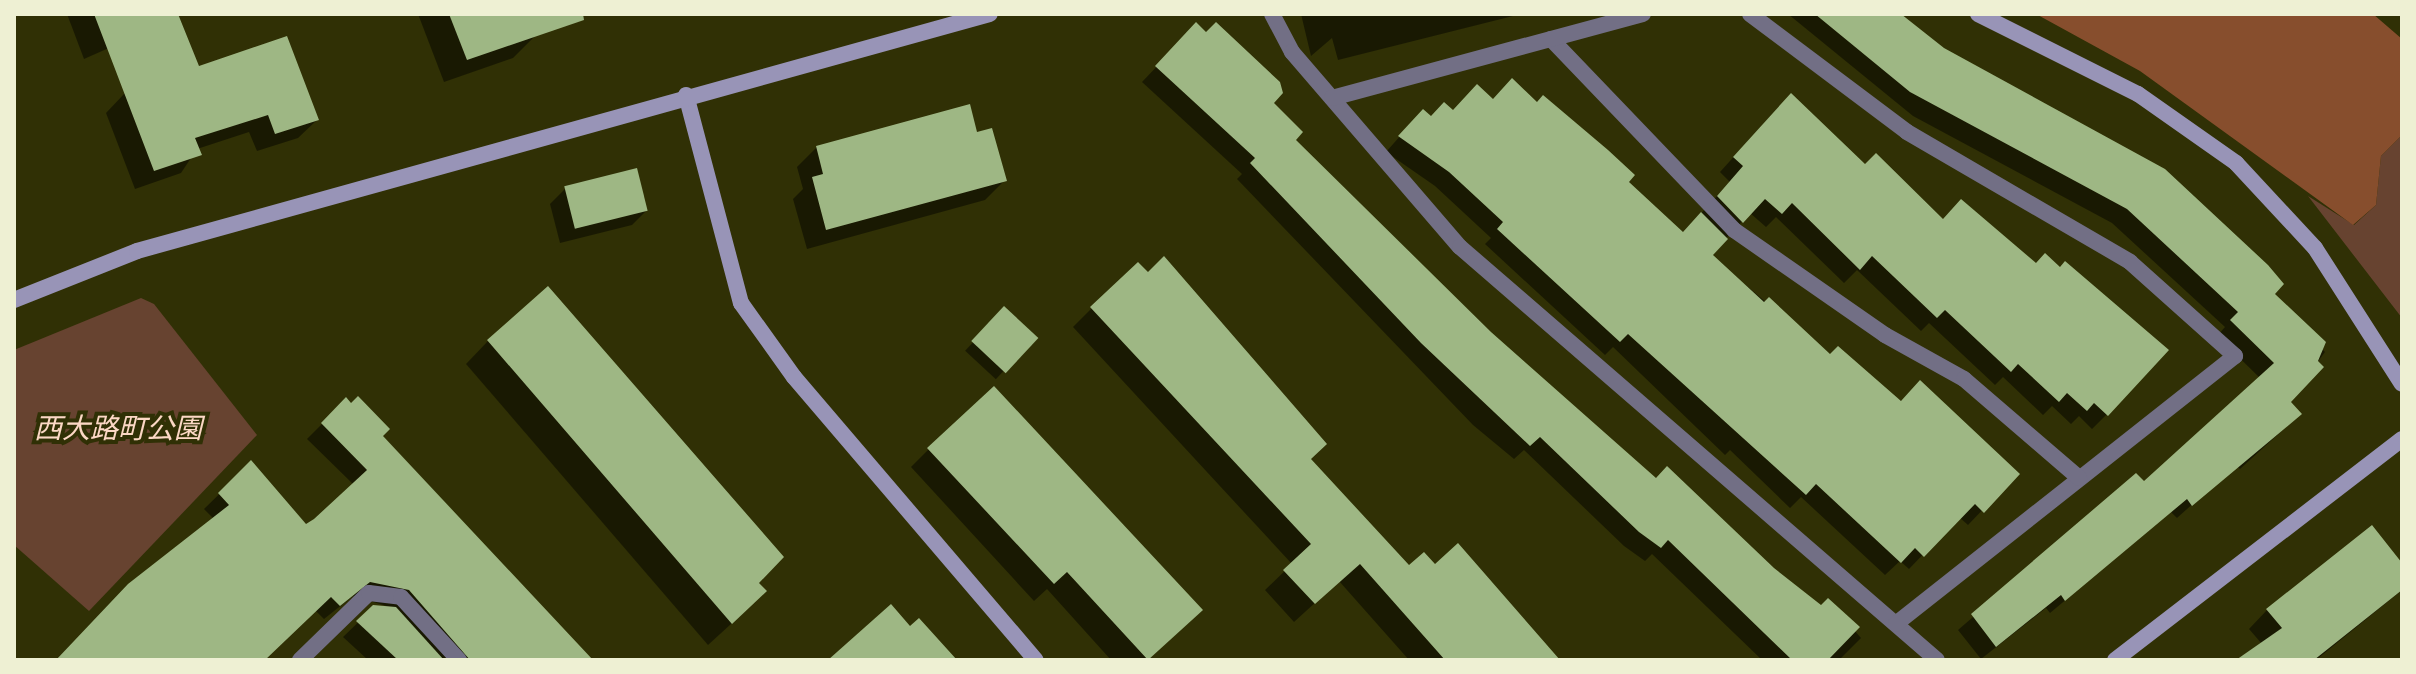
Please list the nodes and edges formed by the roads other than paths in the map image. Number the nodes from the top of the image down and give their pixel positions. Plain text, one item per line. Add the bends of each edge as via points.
1 (990, 14) edge
2 (1272, 14) edge
3 (1643, 14) edge
4 (1750, 14) edge
5 (1978, 14) edge
6 (1551, 39) junction
7 (686, 95) junction
8 (1332, 98) junction
9 (14, 300) edge
10 (2402, 384) edge
11 (2402, 439) edge
12 (2079, 478) junction
13 (1896, 624) junction
14 (300, 660) edge
15 (459, 660) edge
16 (1036, 660) edge
17 (1937, 660) edge
18 (2115, 660) edge

1 - 7 street
2 - 8 street via 1292,52
3 - 6 street
4 - 12 street via 1907,132 2130,262 2235,356
5 - 10 street via 2138,94 2236,163 2315,248
6 - 8 street
6 - 12 street via 1734,230 1885,335 1964,379
7 - 9 street via 137,251
7 - 16 street via 741,303 794,377
8 - 13 street via 1460,247
11 - 18 street
12 - 13 street
13 - 17 street
14 - 15 street via 369,593 401,597

